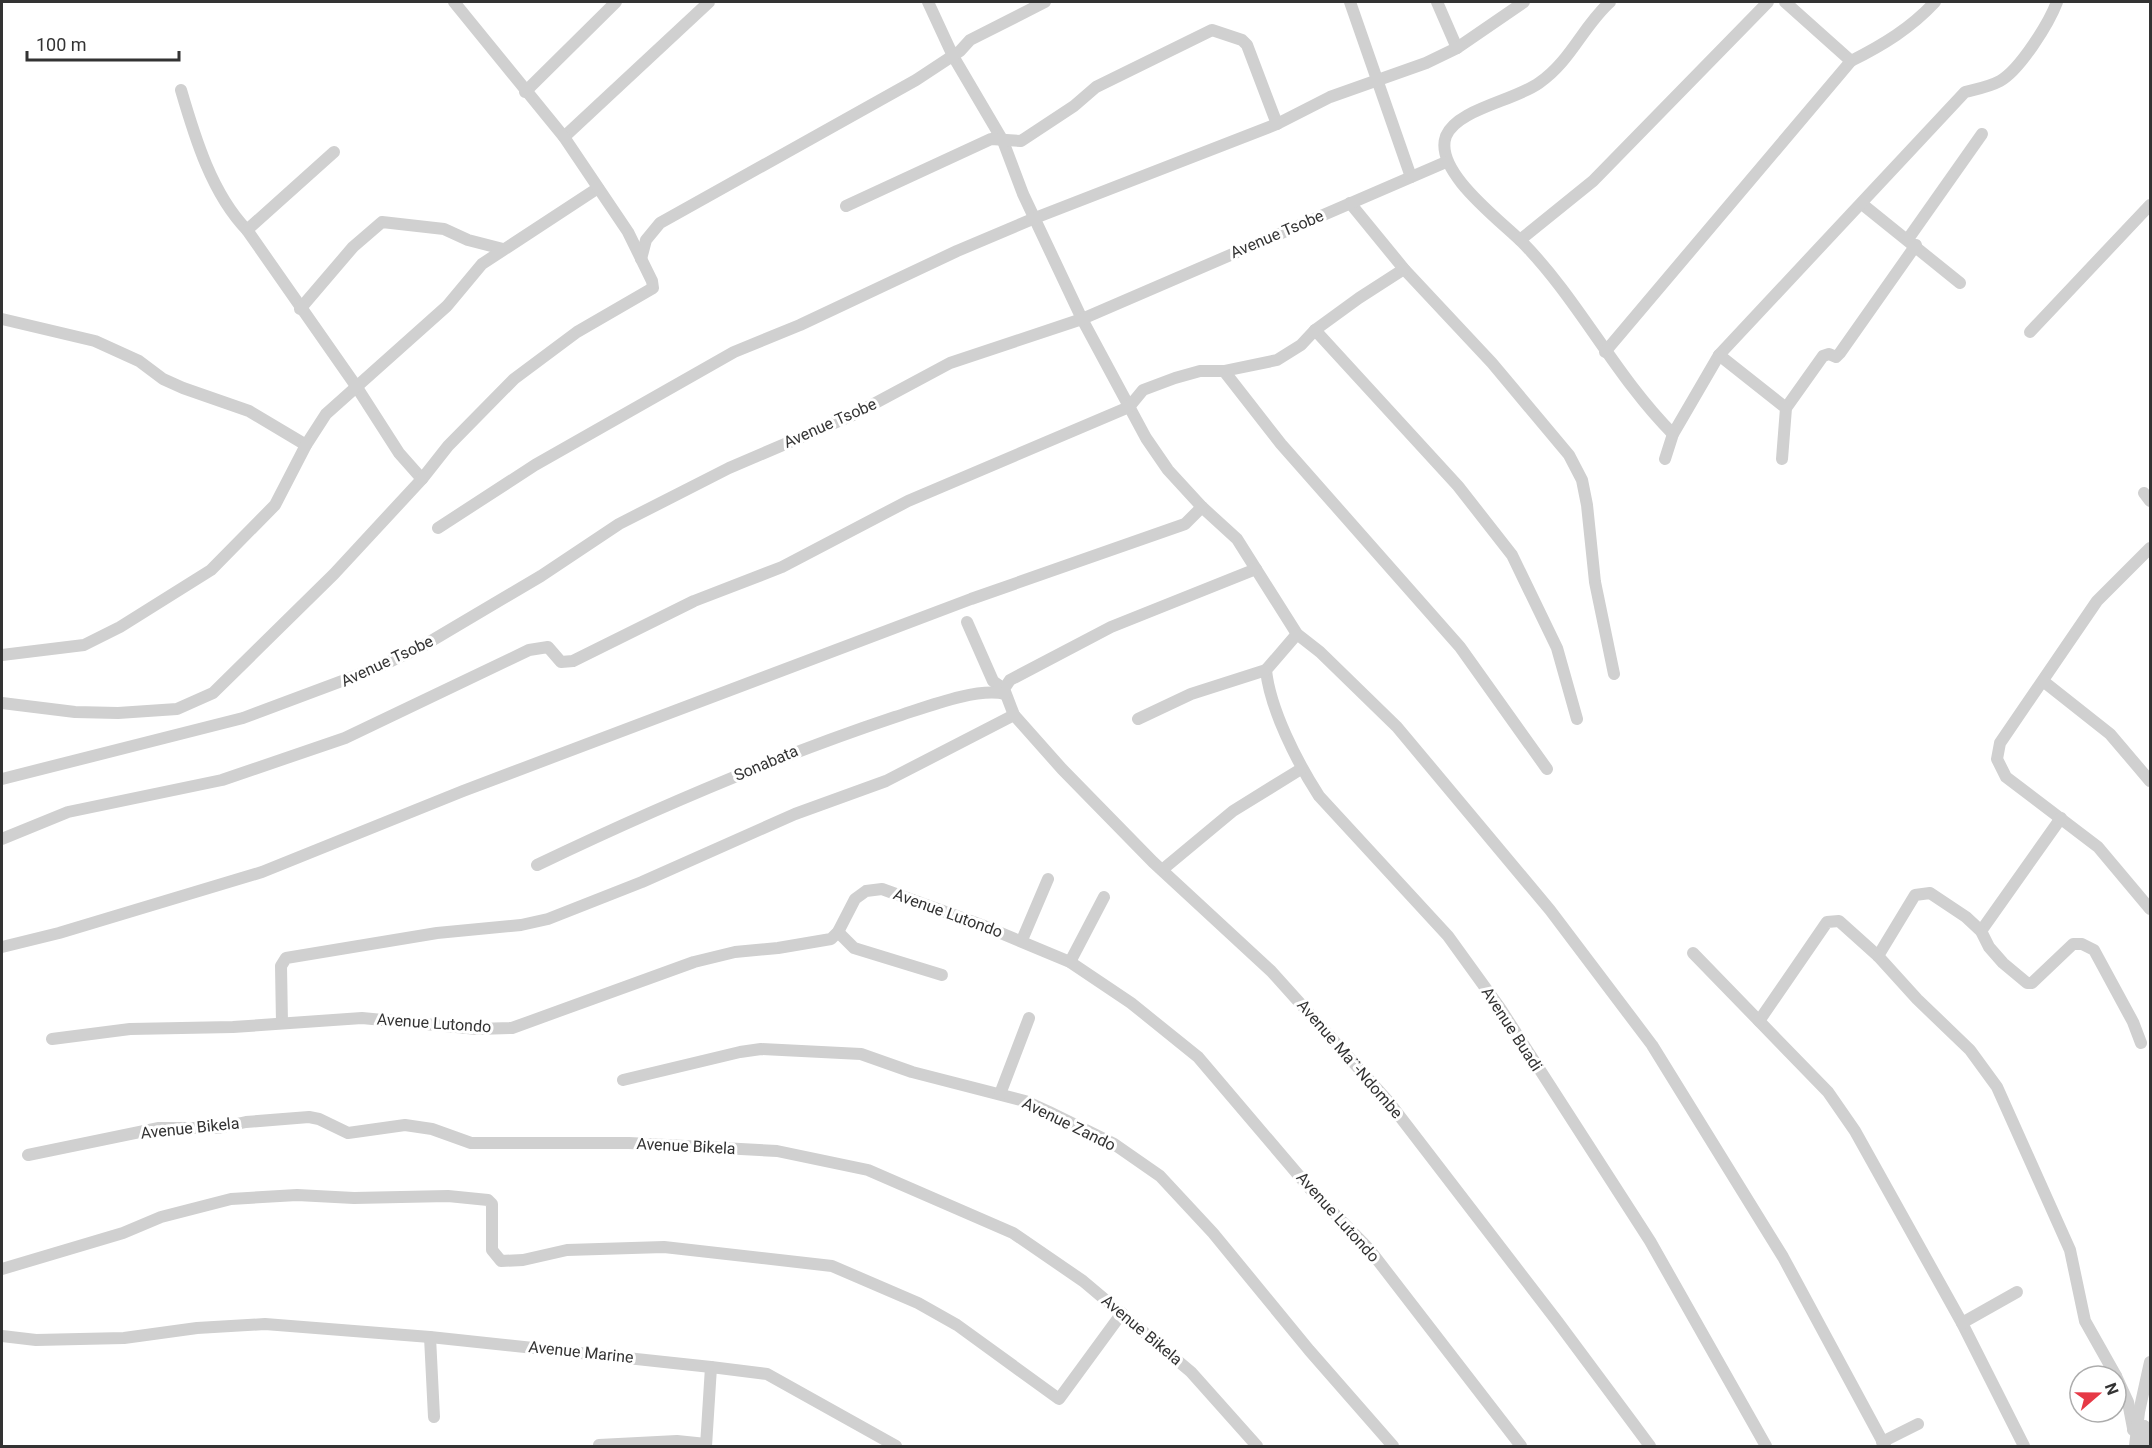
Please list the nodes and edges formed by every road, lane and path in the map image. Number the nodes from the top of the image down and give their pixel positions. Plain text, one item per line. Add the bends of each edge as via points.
1 (616, 2) edge
2 (709, 2) edge
3 (928, 2) edge
4 (1046, 2) edge
5 (1350, 2) edge
6 (1437, 2) edge
7 (1524, 2) edge
8 (1610, 2) edge
9 (1768, 2) edge
10 (1785, 2) edge
11 (1935, 2) edge
12 (2057, 2) edge
13 (457, 3) edge
14 (1457, 48) junction
15 (952, 56) junction
16 (1851, 61) junction
17 (1377, 79) junction
18 (181, 90) dead end
19 (525, 92) junction
20 (1277, 124) junction
21 (1982, 134) dead end
22 (564, 137) junction
23 (1003, 141) junction
24 (334, 152) dead end
25 (1446, 162) junction
26 (1411, 177) junction
27 (598, 188) junction
28 (1350, 203) junction
29 (1862, 204) junction
30 (2151, 205) edge
31 (846, 206) dead end
32 (1035, 218) junction
33 (654, 228) junction
34 (247, 230) junction
35 (628, 232) junction
36 (1520, 240) junction
37 (1912, 242) junction
38 (503, 249) junction
39 (641, 259) junction
40 (1404, 269) junction
41 (1960, 283) dead end
42 (300, 309) junction
43 (2, 319) edge
44 (1082, 319) junction
45 (1315, 330) junction
46 (2030, 332) dead end
47 (1605, 352) junction
48 (1719, 355) junction
49 (1224, 371) junction
50 (356, 386) junction
51 (1129, 407) junction
52 (1786, 408) junction
53 (1673, 434) junction
54 (306, 445) junction
55 (1665, 459) dead end
56 (1782, 459) dead end
57 (422, 479) junction
58 (1202, 507) junction
59 (438, 528) dead end
60 (2151, 548) edge
61 (1256, 569) junction
62 (967, 622) dead end
63 (1297, 634) junction
64 (2, 656) edge
65 (1266, 670) junction
66 (1614, 674) dead end
67 (2043, 681) junction
68 (1004, 692) junction
69 (2, 703) edge
70 (1011, 711) junction
71 (1138, 719) dead end
72 (1577, 719) dead end
73 (1301, 769) junction
74 (1547, 769) dead end
75 (2, 779) edge
76 (2151, 781) edge
77 (2061, 818) junction
78 (2, 839) edge
79 (537, 865) dead end
80 (1162, 870) junction
81 (1048, 879) dead end
82 (1104, 897) dead end
83 (2151, 909) edge
84 (1981, 931) junction
85 (838, 932) junction
86 (1022, 940) junction
87 (2, 947) edge
88 (1693, 952) dead end
89 (1878, 956) junction
90 (1070, 962) junction
91 (942, 975) dead end
92 (1029, 1018) dead end
93 (1759, 1021) junction
94 (282, 1023) junction
95 (52, 1039) dead end
96 (2142, 1043) dead end
97 (623, 1080) dead end
98 (1000, 1094) junction
99 (28, 1155) dead end
100 (2, 1269) edge
101 (2018, 1292) dead end
102 (1122, 1313) junction
103 (1962, 1323) junction
104 (2, 1336) edge
105 (430, 1337) junction
106 (2151, 1362) edge
107 (2109, 1364) edge
108 (711, 1366) junction
109 (2128, 1402) edge
110 (434, 1417) dead end
111 (1918, 1424) dead end
112 (2139, 1428) junction
113 (1884, 1444) edge
114 (599, 1445) edge
115 (706, 1445) edge
116 (896, 1446) edge
117 (1257, 1446) edge
118 (1393, 1446) edge
119 (1521, 1446) edge
120 (1650, 1446) edge
121 (1766, 1446) edge
122 (2024, 1446) edge
123 (2130, 1446) edge
124 (2135, 1446) edge
125 (2144, 1446) edge

1 - 19 street
2 - 22 street
3 - 15 street
4 - 15 street via 970,40
5 - 17 street
6 - 14 street
7 - 14 street
8 - 25 street via 1573,51 1539,83 1456,122 1446,136
9 - 36 street via 1593,181
10 - 16 street
11 - 16 street via 1885,44
12 - 29 street via 2011,72 1992,86 1965,92
13 - 19 street
14 - 17 street
15 - 23 street
15 - 33 street
16 - 47 street
17 - 20 street
17 - 26 street
18 - 34 street via 218,187
19 - 22 street
20 - 23 street via 1247,45 1212,30 1096,87 1021,141
20 - 32 street
21 - 37 street
22 - 27 street
23 - 31 street via 991,139
23 - 32 street
24 - 34 street
25 - 26 street, Avenue Tsobe
25 - 36 street via 1464,186
26 - 28 street, Avenue Tsobe
27 - 35 street
27 - 38 street
28 - 40 street
28 - 44 street, Avenue Tsobe
29 - 37 street
29 - 48 street
30 - 46 street
32 - 44 street
32 - 59 street via 800,326 734,352 534,465
33 - 35 street
33 - 39 street
34 - 42 street
35 - 39 street
36 - 47 street via 1543,264
37 - 41 street
37 - 52 street via 1840,353 1823,357
38 - 42 street via 444,229 382,222 353,247
38 - 50 street via 482,264 447,306
39 - 57 street via 652,288 559,344 514,379 448,446
40 - 45 street
40 - 66 street via 1492,363 1569,455 1582,480 1595,582
42 - 50 street
43 - 54 street via 95,340 139,361 163,379 249,411
44 - 51 street
44 - 75 street, Avenue Tsobe via 950,363 854,415 678,493 619,524 541,576 403,657 243,718
45 - 49 street via 1301,345 1277,360
45 - 72 street via 1458,486 1512,555 1557,648
47 - 53 street
48 - 52 street
48 - 53 street
49 - 51 street via 1200,371 1143,390
49 - 74 street via 1281,444 1460,647
50 - 54 street via 326,414
50 - 57 street via 399,453
51 - 58 street via 1168,470
51 - 78 street via 908,501 782,567 694,601 573,661 561,662 548,647 529,650 345,738 222,780 68,812
52 - 56 street
53 - 55 street
54 - 64 street via 275,505 211,570 129,622 84,645
57 - 69 street via 334,574 213,693 193,704 165,711 118,713
58 - 61 street via 1237,539
58 - 87 street via 1185,524 971,599 262,872
60 - 67 street via 2097,602
61 - 63 street
61 - 68 street via 1111,627 1010,680
62 - 68 street via 993,681
63 - 65 street
63 - 113 street via 1397,727 1550,910 1652,1045 1783,1257
65 - 71 street via 1191,694
65 - 73 street, Avenue Buadi via 1271,700
67 - 76 street via 2110,734
67 - 77 street via 2000,743 1997,759 2006,777
68 - 70 street
68 - 79 street, Sonabata via 925,707 804,747
70 - 80 street, Avenue Ma¨-Ndombe
70 - 94 street via 886,781 795,814 548,919 286,958 281,966
73 - 80 street via 1233,811
73 - 121 street, Avenue Buadi via 1319,796 1448,936 1500,1008 1650,1241
77 - 83 street via 2098,847
77 - 84 street
80 - 120 street, Avenue Ma¨-Ndombe via 1271,971 1388,1101
81 - 86 street
82 - 90 street
84 - 89 street via 1966,916 1930,893 1918,893
84 - 96 street via 2002,963 2026,983 2032,983 2073,944 2094,950
85 - 86 street, Avenue Lutondo via 855,899 866,891 882,889
85 - 91 street via 854,948
85 - 94 street, Avenue Lutondo via 823,942 735,952 694,962 512,1028 477,1029 362,1018
86 - 90 street, Avenue Lutondo
88 - 93 street
89 - 93 street via 1839,921 1827,922
89 - 107 street via 1970,1050 1997,1087 2070,1250 2085,1321
90 - 119 street, Avenue Lutondo via 1131,1003 1198,1057 1312,1191 1369,1250
92 - 98 street
93 - 103 street via 1828,1092 1841,1111
94 - 95 street, Avenue Lutondo via 129,1029
97 - 98 street, Avenue Zando via 761,1049 861,1054 912,1072
98 - 118 street, Avenue Zando via 1025,1101 1093,1133 1160,1176 1214,1233
99 - 102 street, Avenue Bikela via 159,1128 218,1128 309,1117 348,1133 420,1126 471,1143 629,1143 777,1151 868,1170 1013,1233
100 - 102 street via 231,1199 297,1194 354,1198 448,1196 488,1200 492,1204 492,1250 501,1261 567,1250 664,1247 832,1266 918,1303 957,1325 1059,1399
101 - 103 street
102 - 117 street, Avenue Bikela via 1191,1372
103 - 122 street
104 - 105 street, Avenue Marine via 36,1340 124,1338 247,1325
105 - 108 street, Avenue Marine
105 - 110 street
106 - 124 street
108 - 115 street
108 - 116 street, Avenue Marine via 766,1374
109 - 112 street
111 - 113 street
112 - 123 street
112 - 125 street via 2147,1428
114 - 115 street via 677,1441

